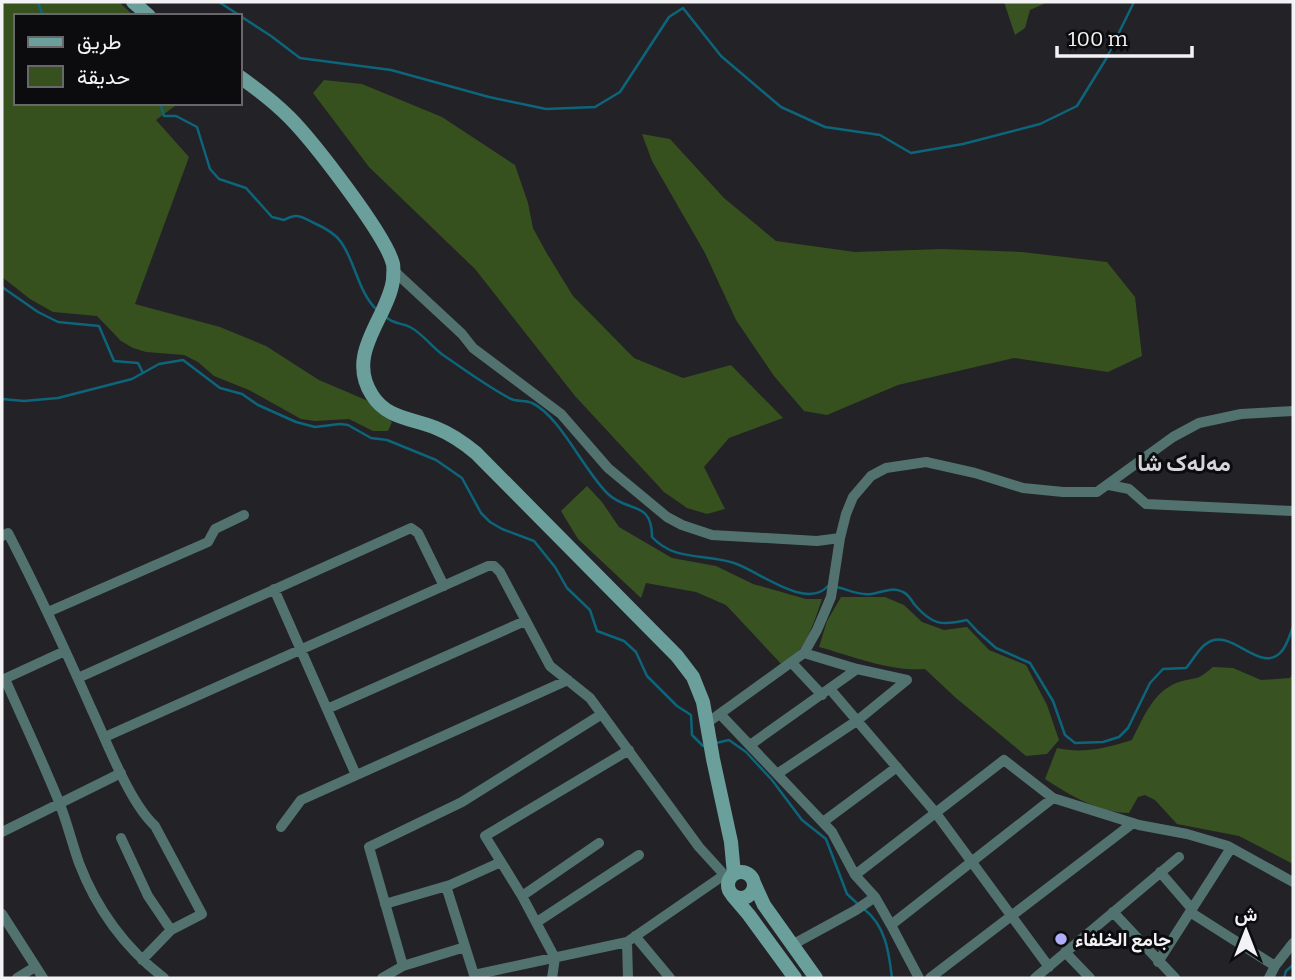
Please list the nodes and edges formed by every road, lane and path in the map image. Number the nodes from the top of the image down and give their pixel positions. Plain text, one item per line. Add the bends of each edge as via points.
1 (133, 2) edge
2 (147, 14) edge
3 (242, 78) edge
4 (393, 270) junction
5 (1293, 411) edge
6 (1109, 485) junction
7 (1293, 511) edge
8 (244, 515) dead end
9 (2, 536) edge
10 (840, 538) junction
11 (444, 586) junction
12 (274, 589) junction
13 (48, 611) junction
14 (526, 621) junction
15 (301, 650) junction
16 (65, 651) junction
17 (804, 653) junction
18 (792, 663) junction
19 (857, 669) junction
20 (78, 678) junction
21 (3, 679) edge
22 (568, 680) junction
23 (826, 692) junction
24 (327, 709) junction
25 (602, 714) junction
26 (720, 714) junction
27 (858, 720) junction
28 (708, 728) junction
29 (105, 737) junction
30 (750, 745) junction
31 (629, 750) junction
32 (897, 767) junction
33 (121, 774) junction
34 (777, 774) junction
35 (356, 775) junction
36 (1053, 798) junction
37 (60, 804) junction
38 (935, 813) junction
39 (823, 822) junction
40 (1133, 823) junction
41 (281, 827) dead end
42 (2, 832) edge
43 (121, 838) dead end
44 (732, 842) junction
45 (599, 843) dead end
46 (1231, 848) junction
47 (639, 855) dead end
48 (1179, 857) dead end
49 (501, 862) junction
50 (972, 863) junction
51 (1160, 872) junction
52 (855, 874) junction
53 (729, 876) junction
54 (752, 879) junction
55 (1293, 882) edge
56 (446, 886) junction
57 (732, 895) junction
58 (522, 896) junction
59 (875, 897) junction
60 (385, 904) junction
61 (1191, 911) junction
62 (1113, 912) junction
63 (2, 914) edge
64 (1011, 916) junction
65 (537, 922) junction
66 (891, 925) junction
67 (171, 930) junction
68 (631, 939) junction
69 (1293, 943) edge
70 (792, 945) junction
71 (465, 947) junction
72 (1065, 953) junction
73 (555, 958) junction
74 (142, 960) junction
75 (1157, 962) junction
76 (404, 965) junction
77 (1275, 966) junction
78 (35, 967) junction
79 (1049, 967) junction
80 (475, 976) edge
81 (17, 978) edge
82 (43, 978) edge
83 (164, 978) edge
84 (382, 978) edge
85 (552, 978) edge
86 (628, 978) edge
87 (670, 978) edge
88 (795, 978) edge
89 (816, 978) edge
90 (919, 978) edge
91 (930, 978) edge
92 (1035, 978) edge
93 (1090, 978) edge
94 (1175, 978) edge
95 (1269, 978) edge

1 - 2 main road
3 - 4 main road via 290,118 335,174 382,241
4 - 10 street via 473,348 561,414 608,468 682,526 712,535 817,541
4 - 28 main road via 393,282 363,362 374,399 391,413 444,432 476,453 683,663 697,685
5 - 6 street via 1241,414 1199,423 1172,437
6 - 7 street via 1129,489 1146,504
6 - 10 street via 1097,492 1063,492 1023,488 926,462 886,468 871,476 853,497
8 - 13 street via 215,529 208,542
9 - 13 street via 8,533
10 - 17 street via 831,597
11 - 12 street via 418,533 411,528
11 - 14 street via 494,566
11 - 15 street
12 - 15 street
12 - 20 street
13 - 16 street
14 - 22 street via 550,666
14 - 24 street
15 - 24 street
15 - 29 street
16 - 20 street
16 - 21 street
17 - 18 street
17 - 19 street
18 - 23 street
18 - 26 street
19 - 23 street
19 - 27 street via 907,680
20 - 29 street
21 - 37 street
22 - 25 street
22 - 35 street
23 - 27 street
23 - 30 street
24 - 35 street
25 - 31 street
25 - 60 street via 462,802 369,847
26 - 28 street
26 - 30 street
27 - 32 street
27 - 34 street
28 - 44 main road
29 - 33 street
30 - 34 street
31 - 49 street via 485,836
31 - 53 street via 699,847
32 - 38 street
32 - 39 street
33 - 37 street
33 - 67 street via 202,914
34 - 39 street
35 - 41 street via 301,800
36 - 38 street via 1004,760
36 - 40 street
36 - 50 street
37 - 42 street
37 - 74 street via 100,907 118,936
38 - 50 street
38 - 52 street
39 - 52 street
40 - 46 street
40 - 64 street
43 - 67 street via 148,896
44 - 53 main road
44 - 54 main road
45 - 58 street
46 - 55 street
46 - 61 street
47 - 65 street
48 - 51 street
49 - 56 street
49 - 58 street
50 - 64 street
50 - 66 street
51 - 61 street
51 - 62 street
52 - 59 street
53 - 54 main road via 743,872
53 - 57 main road
53 - 68 street
54 - 57 main road via 753,891 748,897
54 - 70 main road
56 - 60 street
56 - 71 street
57 - 88 main road
58 - 65 street
59 - 66 street
59 - 70 street
60 - 76 street
61 - 75 street
61 - 77 street
62 - 72 street
62 - 75 street
63 - 78 street
64 - 79 street
64 - 91 street
65 - 73 street
66 - 90 street
67 - 74 street
68 - 73 street
68 - 86 street
68 - 87 street
69 - 77 street
70 - 89 main road
71 - 76 street
71 - 80 street
72 - 79 street
72 - 93 street
73 - 80 street
73 - 85 street
74 - 83 street
75 - 94 street
76 - 84 street
77 - 95 street
78 - 81 street
78 - 82 street
79 - 92 street

